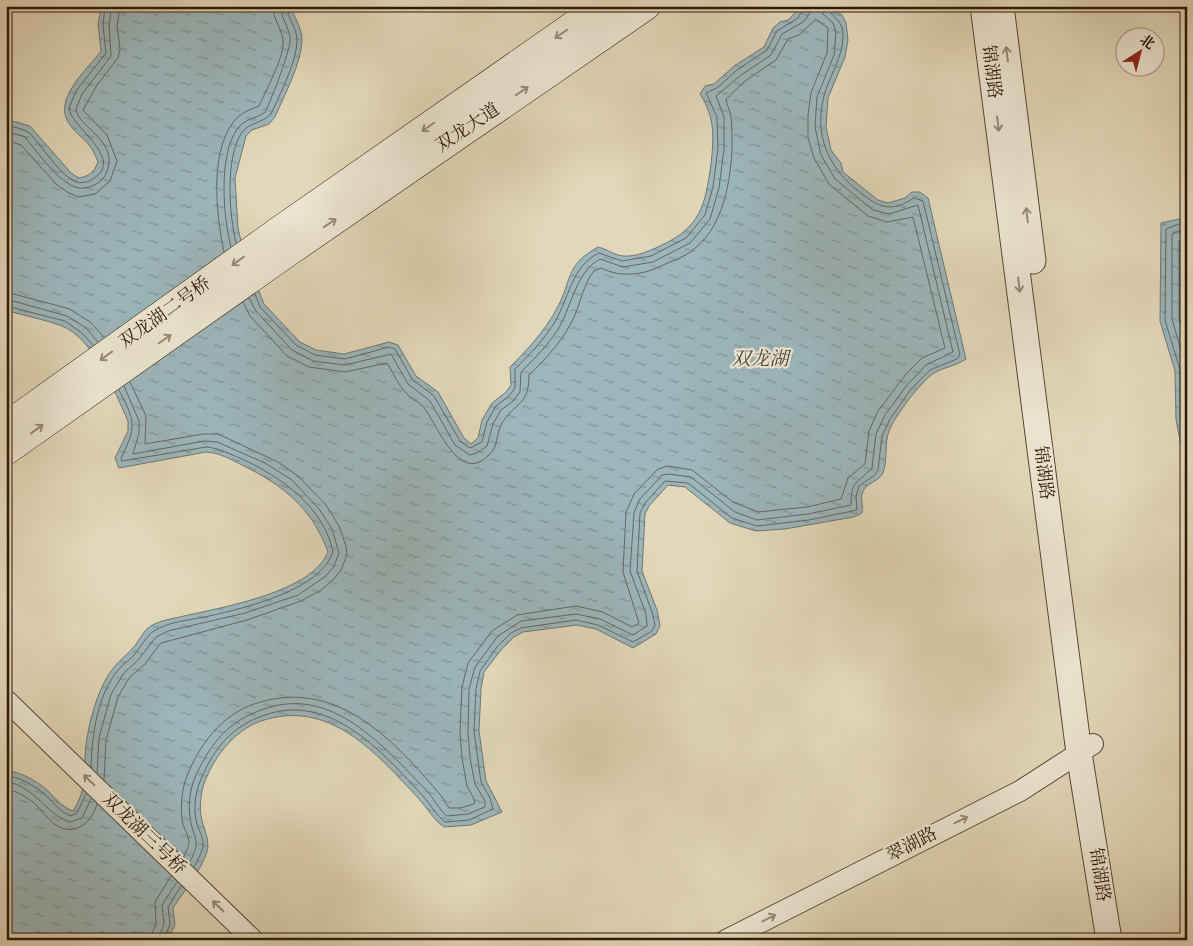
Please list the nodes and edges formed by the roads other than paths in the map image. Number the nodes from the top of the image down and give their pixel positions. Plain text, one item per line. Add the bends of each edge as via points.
1 (601, 6) edge
2 (646, 6) edge
3 (983, 6) edge
4 (1001, 6) edge
5 (284, 242) junction
6 (60, 400) junction
7 (6, 426) edge
8 (6, 451) edge
9 (6, 700) edge
10 (1086, 749) junction
11 (253, 940) edge
12 (726, 940) edge
13 (1109, 940) edge
14 (1124, 940) edge

1 -> 5 main road, 双龙大道
5 -> 2 main road, 双龙大道
3 -> 10 street, 锦湖路
10 -> 4 street, 锦湖路
5 - 6 main road, 双龙湖二号桥
6 - 7 main road
8 -> 6 main road
11 -> 9 street, 双龙湖三号桥
12 -> 10 street, 翠湖路 via 1020,791
10 - 13 street, 锦湖路
10 - 14 street, 锦湖路

